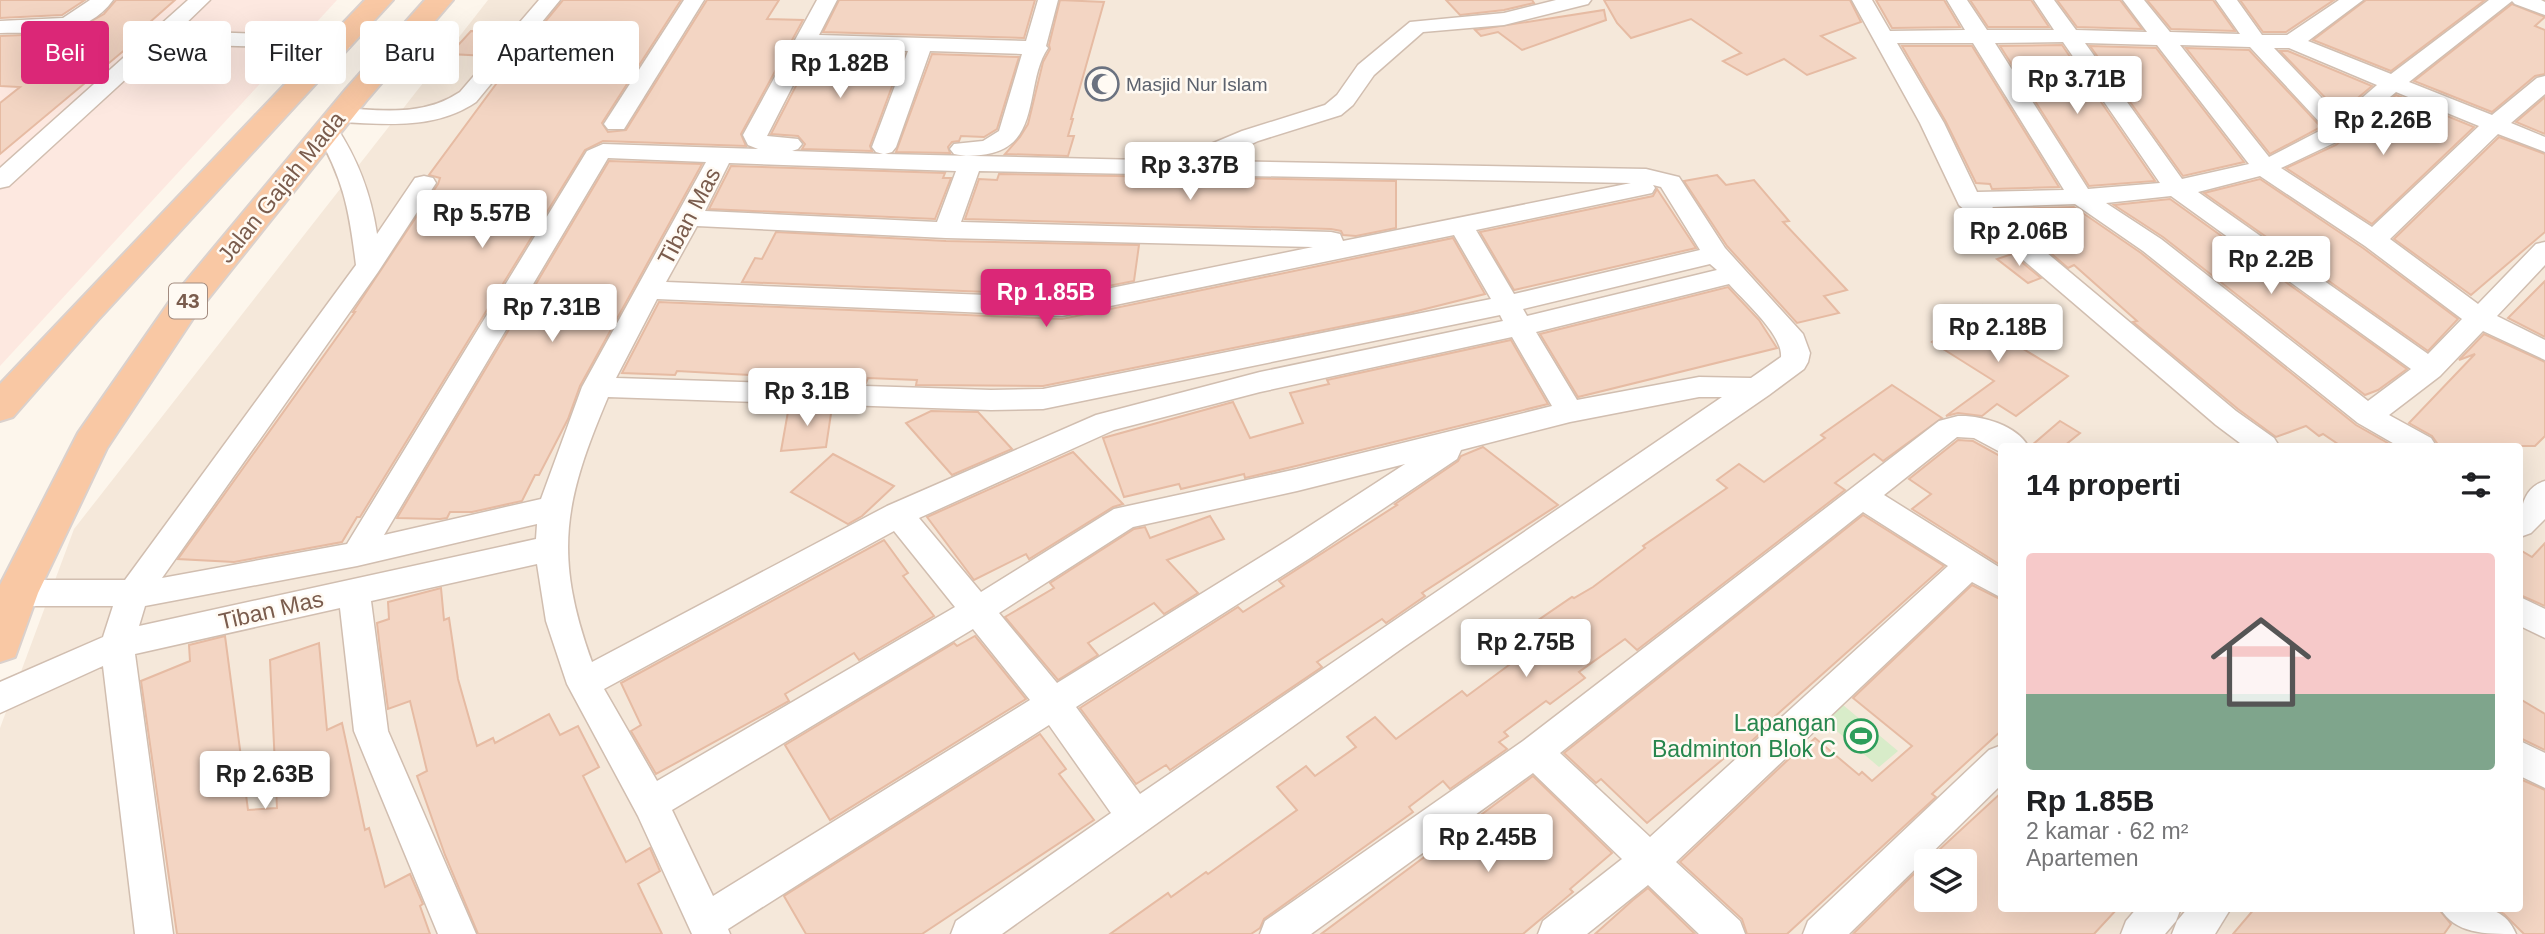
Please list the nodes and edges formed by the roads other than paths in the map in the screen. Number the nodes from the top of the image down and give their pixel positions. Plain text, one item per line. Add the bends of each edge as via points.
1 (103, 0) edge
2 (200, 0) edge
3 (440, 0) edge
4 (550, 0) edge
5 (694, 0) edge
6 (827, 0) edge
7 (1048, 0) edge
8 (1581, 0) edge
9 (1862, 0) edge
10 (1957, 0) edge
11 (2043, 0) edge
12 (2133, 0) edge
13 (2226, 0) edge
14 (2353, 0) edge
15 (2502, 0) edge
16 (2522, 0) edge
17 (379, 1) edge
18 (2545, 9) edge
19 (176, 21) edge
20 (0, 27) edge
21 (1978, 35) junction
22 (2068, 36) junction
23 (346, 37) edge
24 (1882, 37) junction
25 (2163, 39) junction
26 (2255, 40) junction
27 (807, 41) junction
28 (2292, 42) junction
29 (922, 45) junction
30 (1037, 48) junction
31 (123, 69) edge
32 (2394, 82) junction
33 (2545, 83) edge
34 (302, 84) edge
35 (341, 114) junction
36 (617, 124) dead end
37 (2494, 124) junction
38 (2338, 129) junction
39 (2545, 145) edge
40 (884, 147) junction
41 (722, 155) junction
42 (970, 164) junction
43 (1189, 167) junction
44 (2266, 169) junction
45 (0, 181) edge
46 (1670, 182) junction
47 (424, 183) dead end
48 (2175, 187) junction
49 (2081, 197) junction
50 (1968, 200) junction
51 (691, 218) junction
52 (1461, 226) junction
53 (946, 230) junction
54 (2374, 240) junction
55 (1378, 242) junction
56 (2545, 250) edge
57 (1724, 264) junction
58 (369, 266) junction
59 (648, 290) junction
60 (1513, 315) junction
61 (2479, 318) junction
62 (2545, 351) edge
63 (2430, 369) junction
64 (596, 387) junction
65 (1759, 388) junction
66 (0, 408) edge
67 (1570, 412) junction
68 (2368, 416) junction
69 (1467, 438) junction
70 (2008, 443) edge
71 (2260, 443) edge
72 (2416, 443) edge
73 (1861, 495) junction
74 (554, 508) junction
75 (898, 514) junction
76 (400, 544) junction
77 (551, 548) junction
78 (357, 554) junction
79 (1970, 564) junction
80 (392, 582) junction
81 (1998, 582) edge
82 (354, 592) junction
83 (17, 593) junction
84 (132, 595) junction
85 (978, 610) junction
86 (2523, 612) edge
87 (2545, 625) edge
88 (0, 644) edge
89 (117, 646) junction
90 (584, 683) junction
91 (0, 698) edge
92 (1053, 703) junction
93 (1535, 752) junction
94 (2523, 759) edge
95 (1998, 765) edge
96 (2545, 772) edge
97 (650, 804) junction
98 (1135, 817) junction
99 (1647, 861) junction
100 (2159, 912) edge
101 (2209, 912) edge
102 (708, 928) edge
103 (1286, 932) edge
104 (154, 934) edge
105 (457, 934) edge
106 (970, 934) edge
107 (1557, 934) edge
108 (1726, 934) edge
109 (1822, 934) edge
110 (2140, 934) edge
111 (2190, 934) edge

1 - 20 street via 67,24
2 - 19 street
3 - 35 highway, Jalan Gajah Mada / 43
4 - 35 street via 454,109 434,114
5 - 36 street
6 - 27 street
7 - 30 street
8 - 43 street via 1504,19 1417,16 1333,110 1240,141
9 - 24 street
10 - 21 street
11 - 22 street
12 - 25 street
13 - 26 street
14 - 28 street
15 - 32 street
16 - 18 street
17 - 23 highway
21 - 22 street
21 - 24 street
21 - 49 street
22 - 25 street
22 - 48 street
24 - 50 street via 1932,123
25 - 26 street
25 - 44 street
26 - 28 street
26 - 38 street
27 - 29 street
27 - 40 street via 756,140
28 - 32 street
29 - 30 street
29 - 40 street
30 - 40 street via 1012,130 998,144 975,150
31 - 45 street
32 - 37 street
32 - 38 street
33 - 37 street
34 - 66 highway
35 - 58 street via 345,161 360,202
35 - 83 highway, Jalan Gajah Mada / 43 via 184,306 90,443
37 - 39 street
37 - 54 street
38 - 44 street
41 - 42 street
41 - 51 street, Tiban Mas
41 - 78 street, Tiban Mas via 603,151 594,156
42 - 43 street
42 - 53 street
43 - 46 street via 1646,176
44 - 48 street
44 - 54 street
46 - 52 street
46 - 57 street
47 - 58 street
48 - 49 street
48 - 63 street
49 - 50 street
49 - 68 street via 2152,245
50 - 71 street
51 - 53 street
51 - 59 street, Tiban Mas
52 - 55 street
52 - 60 street
53 - 55 street
54 - 61 street
55 - 59 street via 1062,307
56 - 61 street
57 - 60 street
57 - 65 street via 1789,334 1796,352 1794,362
58 - 84 street
59 - 64 street, Tiban Mas
60 - 64 street via 1043,399
60 - 67 street
60 - 75 street via 1106,422
61 - 62 street
61 - 63 street
63 - 68 street
64 - 74 street, Tiban Mas
65 - 67 street via 1699,387
65 - 98 street
67 - 69 street
68 - 72 street
69 - 85 street via 1125,517
69 - 92 street
70 - 73 street via 1986,430 1961,425 1949,428
73 - 79 street
73 - 93 street
74 - 76 street, Tiban Mas
74 - 77 street, Tiban Mas
75 - 85 street
75 - 90 street
76 - 78 street, Tiban Mas
76 - 80 street
77 - 80 street, Tiban Mas
77 - 90 street, Tiban Mas via 559,608
78 - 84 street, Tiban Mas
79 - 81 street
79 - 99 street via 1685,832
80 - 82 street, Tiban Mas
82 - 89 street, Tiban Mas
82 - 105 street via 371,731
83 - 84 street, Tiban Mas
83 - 88 highway, Jalan Gajah Mada / 43
84 - 89 street
85 - 92 street
85 - 97 street
86 - 87 street
89 - 91 street, Tiban Mas
89 - 104 street
90 - 97 street, Tiban Mas
92 - 98 street
92 - 102 street
93 - 99 street
93 - 103 street
94 - 96 street
95 - 109 street
97 - 102 street, Tiban Mas
98 - 106 street
99 - 107 street
99 - 108 street
100 - 110 street
101 - 111 street

